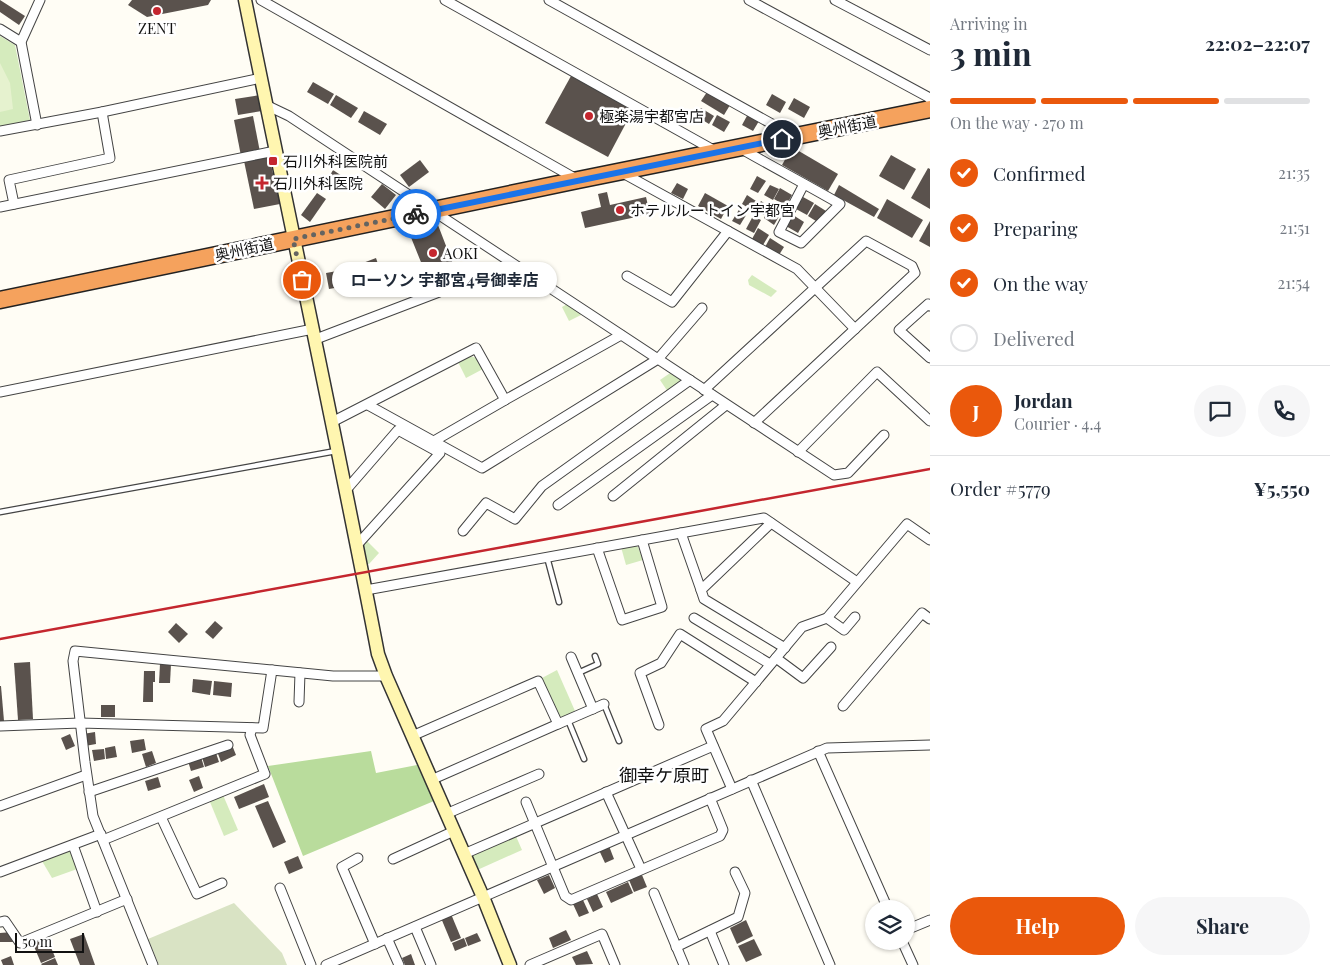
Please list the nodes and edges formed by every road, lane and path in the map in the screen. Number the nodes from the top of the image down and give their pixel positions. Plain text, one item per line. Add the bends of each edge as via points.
1 (40, 0) edge
2 (245, 0) edge
3 (261, 0) edge
4 (445, 0) edge
5 (549, 0) edge
6 (749, 0) edge
7 (835, 0) edge
8 (0, 28) edge
9 (21, 42) junction
10 (930, 50) edge
11 (261, 78) junction
12 (930, 99) edge
13 (266, 105) junction
14 (930, 109) edge
15 (102, 112) junction
16 (37, 124) junction
17 (0, 131) edge
18 (782, 139) junction
19 (739, 148) junction
20 (275, 151) junction
21 (717, 152) junction
22 (620, 171) junction
23 (578, 180) junction
24 (804, 184) junction
25 (14, 204) junction
26 (0, 207) edge
27 (431, 210) junction
28 (728, 231) junction
29 (293, 239) junction
30 (627, 276) dead end
31 (815, 287) junction
32 (439, 292) dead end
33 (0, 300) edge
34 (930, 306) edge
35 (702, 308) dead end
36 (855, 329) junction
37 (314, 334) junction
38 (621, 336) junction
39 (930, 358) edge
40 (658, 360) junction
41 (690, 380) junction
42 (0, 392) edge
43 (708, 393) junction
44 (505, 400) junction
45 (368, 405) junction
46 (726, 405) junction
47 (930, 421) edge
48 (332, 422) junction
49 (754, 423) junction
50 (884, 435) dead end
51 (434, 442) junction
52 (338, 451) junction
53 (798, 452) junction
54 (346, 490) junction
55 (613, 496) dead end
56 (558, 505) dead end
57 (0, 512) edge
58 (771, 523) junction
59 (463, 531) dead end
60 (680, 534) junction
61 (642, 540) junction
62 (930, 540) edge
63 (357, 545) junction
64 (597, 548) junction
65 (547, 558) junction
66 (857, 582) junction
67 (366, 590) junction
68 (701, 590) junction
69 (559, 602) dead end
70 (855, 617) dead end
71 (694, 618) dead end
72 (827, 618) junction
73 (930, 619) edge
74 (831, 647) dead end
75 (785, 648) junction
76 (595, 656) dead end
77 (571, 657) dead end
78 (773, 661) junction
79 (272, 670) junction
80 (300, 672) junction
81 (578, 673) junction
82 (386, 676) junction
83 (756, 682) junction
84 (299, 702) dead end
85 (604, 704) joint
86 (843, 706) dead end
87 (593, 709) junction
88 (568, 720) junction
89 (80, 723) junction
90 (558, 724) junction
91 (659, 725) dead end
92 (0, 726) edge
93 (252, 728) junction
94 (412, 736) junction
95 (619, 741) dead end
96 (228, 745) dead end
97 (930, 745) edge
98 (713, 746) junction
99 (818, 751) junction
100 (584, 759) dead end
101 (539, 774) dead end
102 (86, 775) junction
103 (431, 780) junction
104 (751, 780) junction
105 (732, 789) junction
106 (89, 792) junction
107 (606, 792) junction
108 (710, 798) junction
109 (526, 802) dead end
110 (0, 806) edge
111 (446, 814) junction
112 (161, 817) junction
113 (535, 823) junction
114 (454, 831) junction
115 (625, 835) junction
116 (102, 838) junction
117 (73, 845) junction
118 (464, 854) junction
119 (358, 858) dead end
120 (393, 859) dead end
121 (552, 867) junction
122 (641, 869) junction
123 (0, 872) edge
124 (735, 872) dead end
125 (222, 883) dead end
126 (280, 888) dead end
127 (654, 893) dead end
128 (483, 897) junction
129 (127, 899) junction
130 (884, 900) edge
131 (97, 912) junction
132 (930, 920) edge
133 (0, 922) edge
134 (915, 926) edge
135 (415, 927) junction
136 (710, 931) junction
137 (387, 938) junction
138 (376, 944) junction
139 (676, 947) junction
140 (906, 950) edge
141 (153, 965) edge
142 (311, 965) edge
143 (326, 965) edge
144 (399, 965) edge
145 (431, 965) edge
146 (510, 965) edge
147 (530, 965) edge
148 (615, 965) edge
149 (684, 965) edge
150 (724, 965) edge
151 (830, 965) edge
152 (913, 965) edge

1 - 9 street
2 - 11 street
3 - 23 street
4 - 21 street
5 - 18 street via 781,129
6 - 12 street
7 - 10 street
8 - 9 street
9 - 16 street
11 - 13 street
11 - 15 street
13 - 20 street
13 - 27 street via 289,116
14 - 18 highway, 奥州街道
15 - 16 street
15 - 25 street via 110,158 9,180
16 - 17 street
18 - 19 highway, 奥州街道
19 - 21 highway, 奥州街道
19 - 24 street
20 - 25 street
20 - 29 street
21 - 22 highway, 奥州街道
22 - 23 highway, 奥州街道
22 - 28 street
23 - 27 highway, 奥州街道
24 - 24 street via 840,204 801,243 779,232
25 - 26 street
27 - 29 highway, 奥州街道
27 - 38 street
28 - 30 street via 672,302
28 - 31 street via 797,270
29 - 33 highway, 奥州街道
29 - 37 street
31 - 36 street
31 - 36 street via 866,241 912,266 915,273
31 - 43 street
32 - 37 street
34 - 39 street via 928,304 899,330
35 - 40 street
36 - 49 street
37 - 42 street
37 - 48 street
38 - 40 street
38 - 44 street
40 - 41 street
40 - 51 street via 482,468
41 - 43 street
41 - 59 street via 542,486 515,519 486,503
43 - 46 street
43 - 56 street
44 - 45 street via 476,348
44 - 51 street
45 - 48 street
45 - 51 street
46 - 49 street
46 - 55 street
47 - 53 street via 878,372
48 - 52 street
49 - 53 street
50 - 53 street via 848,473 834,476
52 - 54 street
52 - 57 lane
54 - 63 street
54 - 63 street via 398,430 440,453
58 - 60 street via 764,518
58 - 66 street
58 - 68 street
60 - 61 street
60 - 68 street
61 - 64 street
61 - 64 street via 662,607 622,620
62 - 66 street via 907,524
63 - 67 street
64 - 65 street
65 - 67 street
65 - 69 lane
66 - 72 street
67 - 82 street via 378,654
68 - 75 street via 704,599
70 - 72 street via 844,630
71 - 78 street
72 - 75 street via 802,627
73 - 86 street via 922,613
74 - 78 street via 803,678
75 - 78 street
76 - 81 lane via 598,664
77 - 81 street
78 - 83 street
79 - 80 street
79 - 89 street via 75,651 73,661
79 - 93 street via 263,728
80 - 82 street
80 - 84 street
81 - 87 street
82 - 94 street
83 - 91 street via 680,634 661,663 640,673
83 - 98 street via 723,721 706,729
85 - 87 street
85 - 95 lane
87 - 88 street
88 - 90 street
88 - 100 lane
89 - 92 street
89 - 93 street
89 - 102 street
90 - 94 street via 538,681
90 - 103 street
93 - 112 street via 250,735 265,774
94 - 103 street
96 - 106 street
97 - 99 street via 826,748
98 - 105 street
98 - 107 street
99 - 104 street
99 - 130 street
101 - 111 street
102 - 106 street
102 - 110 street
103 - 111 street
104 - 105 street
104 - 151 street
105 - 108 street
106 - 116 street
107 - 113 street
107 - 115 street
108 - 115 street
108 - 122 street via 723,830 720,836
109 - 113 street
111 - 114 street
112 - 116 street
112 - 125 street via 197,894
113 - 118 street
113 - 121 street
114 - 118 street
114 - 120 street
115 - 121 street
115 - 122 street
116 - 117 street
116 - 129 street
117 - 123 street
117 - 131 street
118 - 128 street
119 - 138 street via 342,867
121 - 122 street via 565,896 571,900
121 - 128 street
124 - 136 street via 745,893 738,917
126 - 142 street
127 - 139 street
128 - 135 street
128 - 146 street
129 - 131 street
129 - 141 street
131 - 133 street via 20,944 6,921
132 - 134 street
135 - 137 street
135 - 145 street
136 - 139 street
136 - 150 street
137 - 138 street
137 - 144 street
138 - 143 street
139 - 149 street
140 - 152 street
147 - 148 street via 602,934

